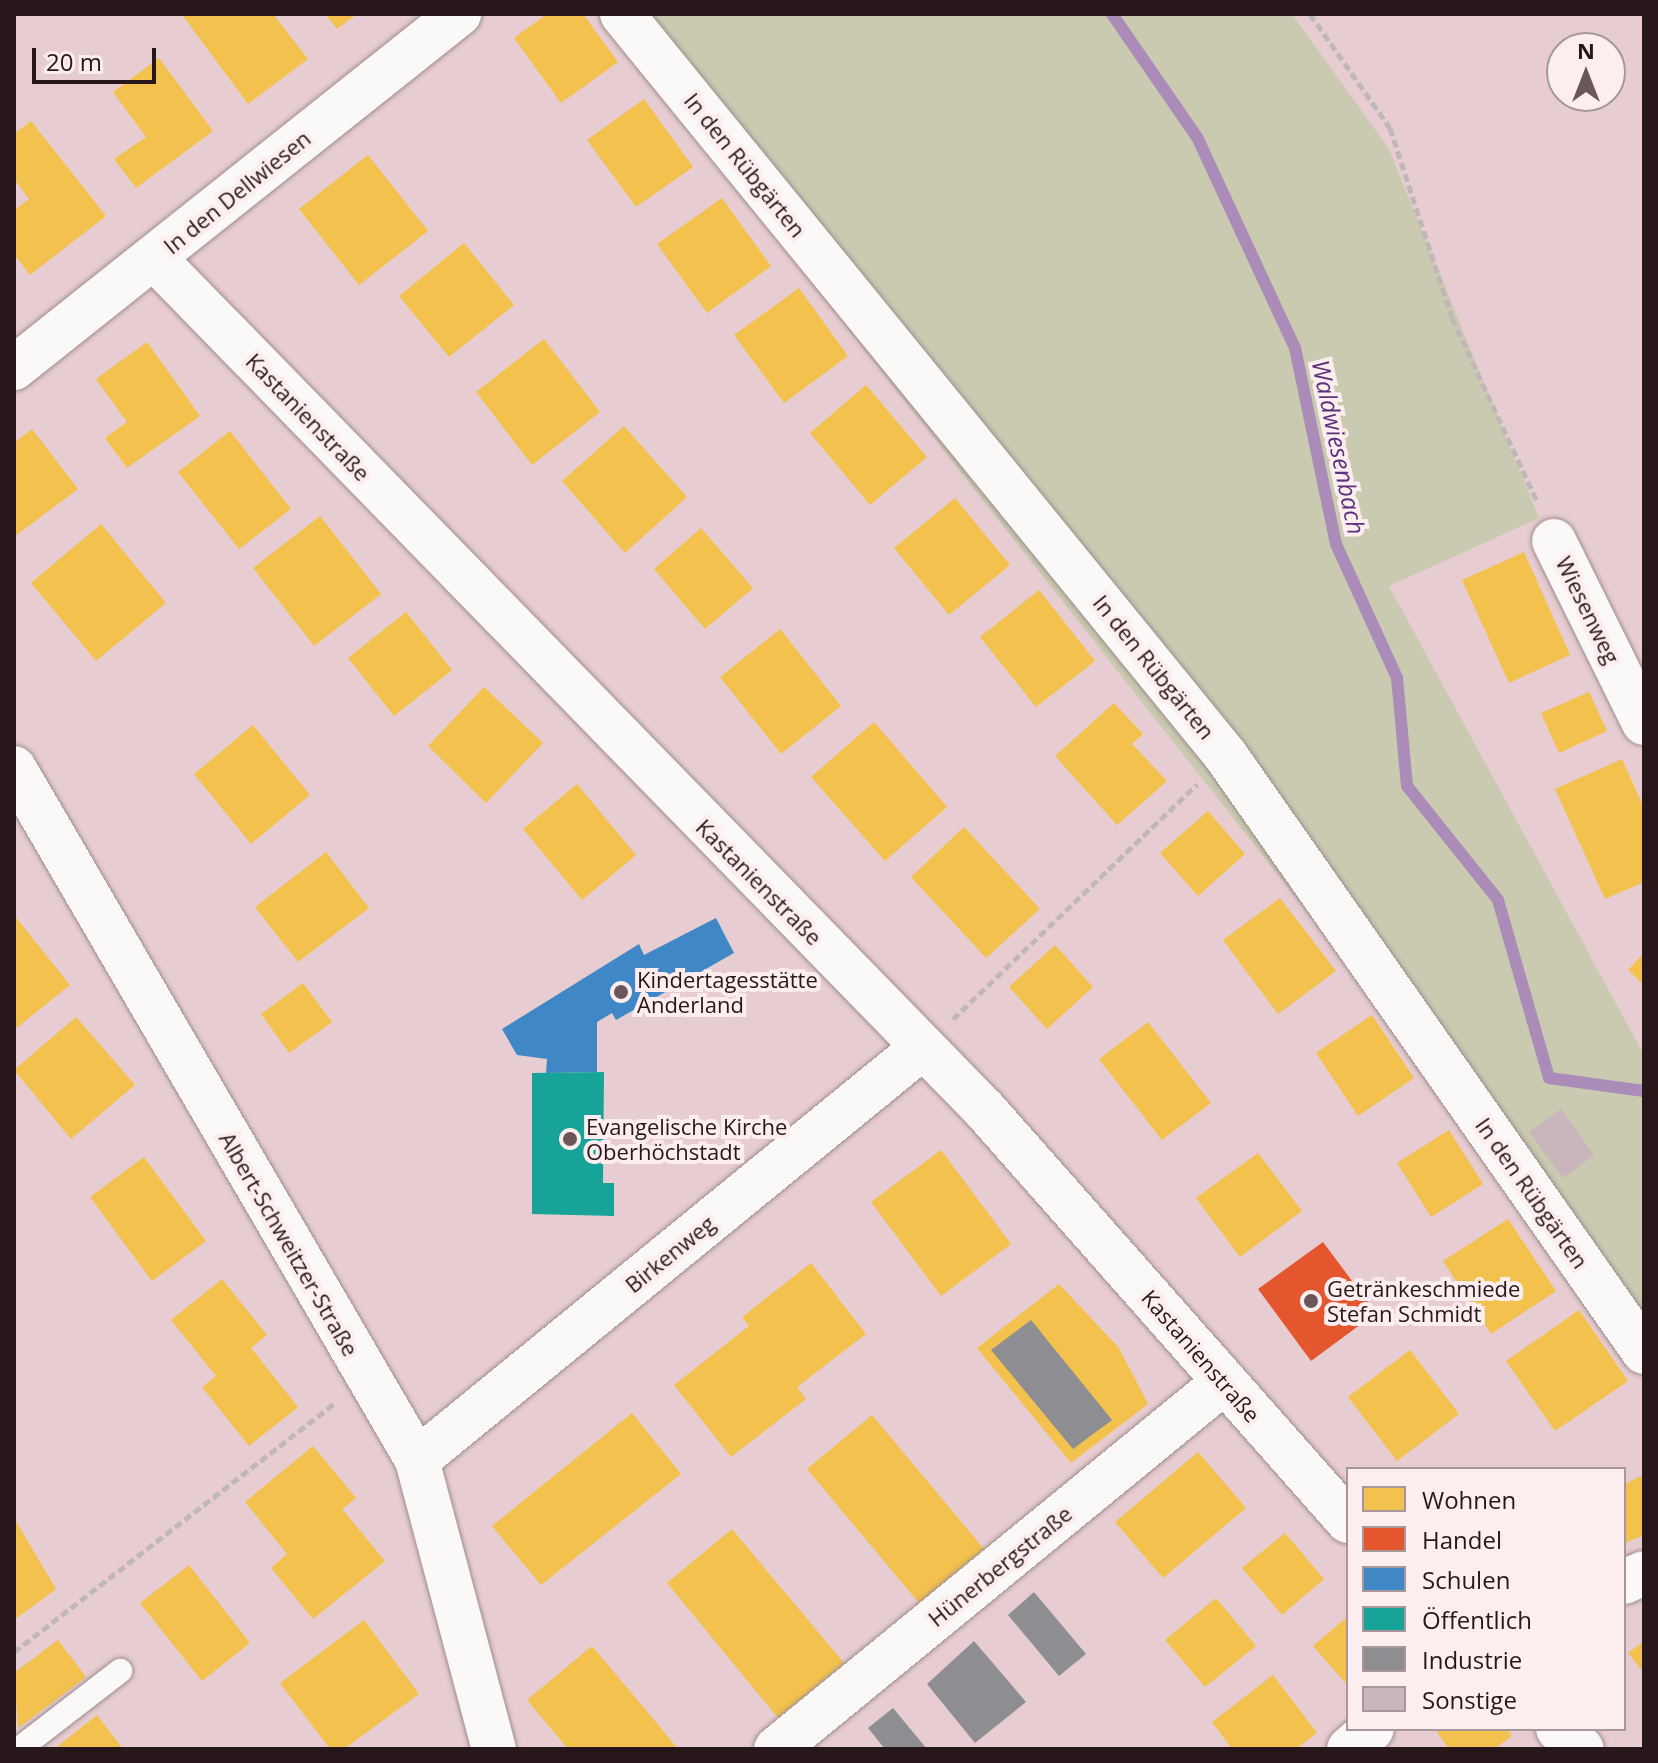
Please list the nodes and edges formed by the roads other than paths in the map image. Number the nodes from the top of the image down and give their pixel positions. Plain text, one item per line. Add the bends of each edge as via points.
1 (459, 14) edge
2 (622, 14) edge
3 (154, 258) junction
4 (14, 368) edge
5 (1554, 541) road end
6 (1644, 723) edge
7 (14, 768) edge
8 (922, 1048) junction
9 (1644, 1352) edge
10 (1223, 1383) junction
11 (417, 1460) junction
12 (1346, 1519) edge
13 (120, 1671) dead end
14 (1370, 1731) edge
15 (1560, 1731) edge
16 (19, 1749) edge
17 (494, 1749) edge
18 (776, 1749) edge
19 (1349, 1749) edge
20 (1582, 1749) edge

1 - 3 street, In den Dellwiesen
2 - 9 street, In den Rübgärten via 1226,756
3 - 4 street, In den Dellwiesen
3 - 8 street, Kastanienstraße
5 - 6 street, Wiesenweg
7 - 11 street, Albert-Schweitzer-Straße
8 - 10 street, Kastanienstraße
8 - 11 street, Birkenweg
10 - 12 street, Kastanienstraße
10 - 18 street, Hünerbergstraße
11 - 17 street, Albert-Schweitzer-Straße
13 - 16 lane
14 - 19 street
15 - 20 street

